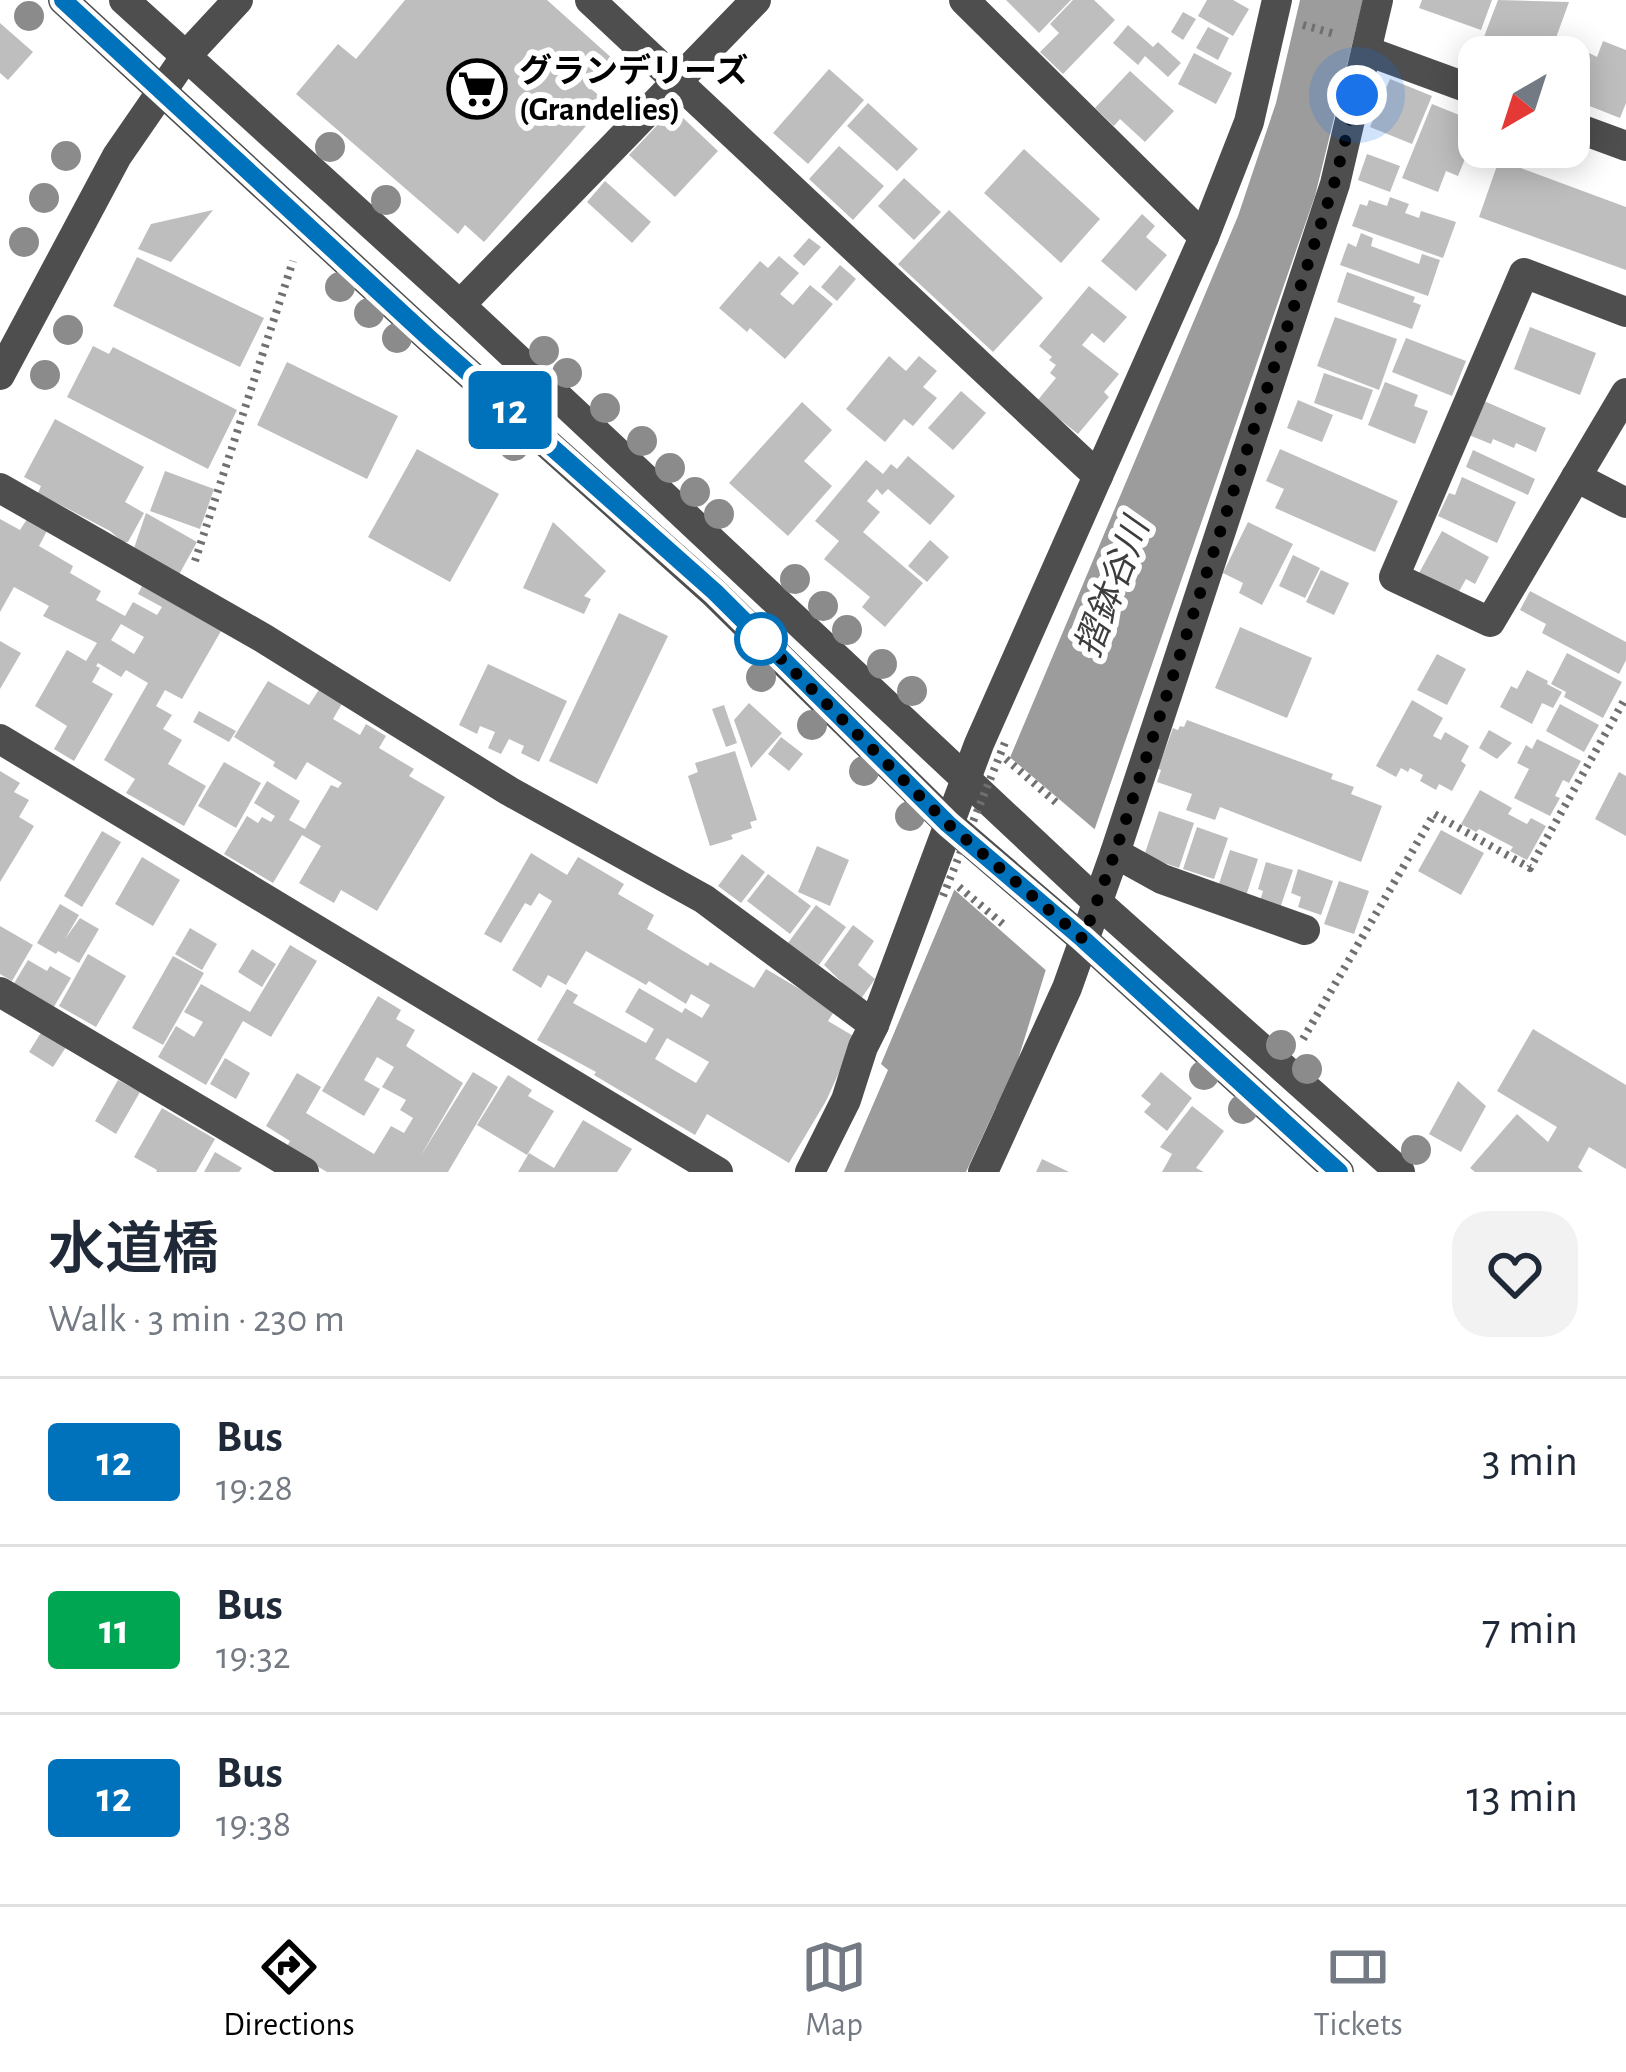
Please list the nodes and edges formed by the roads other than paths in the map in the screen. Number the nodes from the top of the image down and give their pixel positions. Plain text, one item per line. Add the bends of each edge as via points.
1 (63, 0) edge
2 (122, 0) edge
3 (238, 0) edge
4 (590, 0) edge
5 (756, 0) edge
6 (964, 0) edge
7 (1378, 0) edge
8 (1285, 11) edge
9 (1361, 45) junction
10 (186, 56) junction
11 (677, 82) junction
12 (1458, 84) edge
13 (162, 91) junction
14 (237, 102) junction
15 (1590, 133) edge
16 (1626, 146) edge
17 (1204, 237) junction
18 (460, 305) junction
19 (1626, 312) edge
20 (0, 375) edge
21 (1626, 392) edge
22 (1098, 476) junction
23 (1576, 477) junction
24 (0, 488) edge
25 (1626, 503) edge
26 (0, 740) edge
27 (976, 790) junction
28 (958, 832) junction
29 (1115, 853) junction
30 (1090, 894) junction
31 (1305, 930) dead end
32 (1075, 933) junction
33 (0, 992) edge
34 (869, 1036) junction
35 (304, 1172) edge
36 (718, 1172) edge
37 (810, 1172) edge
38 (983, 1172) edge
39 (1339, 1172) edge
40 (1400, 1172) edge

1 - 13 street
2 - 10 street
2 - 13 street
3 - 10 street
4 - 11 street
5 - 11 street
6 - 17 street
7 - 9 street
8 - 17 street
9 - 12 street
9 - 29 street via 1334,184
10 - 13 street
10 - 14 street
11 - 18 street
11 - 22 street
13 - 14 street via 206,90
13 - 20 street via 117,156
13 - 28 street via 715,592
14 - 18 street
15 - 16 street
17 - 22 street
18 - 27 street
19 - 23 street via 1524,273 1394,577 1490,622
21 - 23 street
22 - 27 street via 979,744
23 - 25 street
24 - 34 street via 704,899
26 - 36 street
27 - 28 street
27 - 30 street
28 - 32 street
28 - 34 street
29 - 30 street
29 - 31 street via 1162,879
30 - 32 street
30 - 40 street
32 - 38 street via 1067,988
32 - 39 street
33 - 35 street
34 - 37 street

